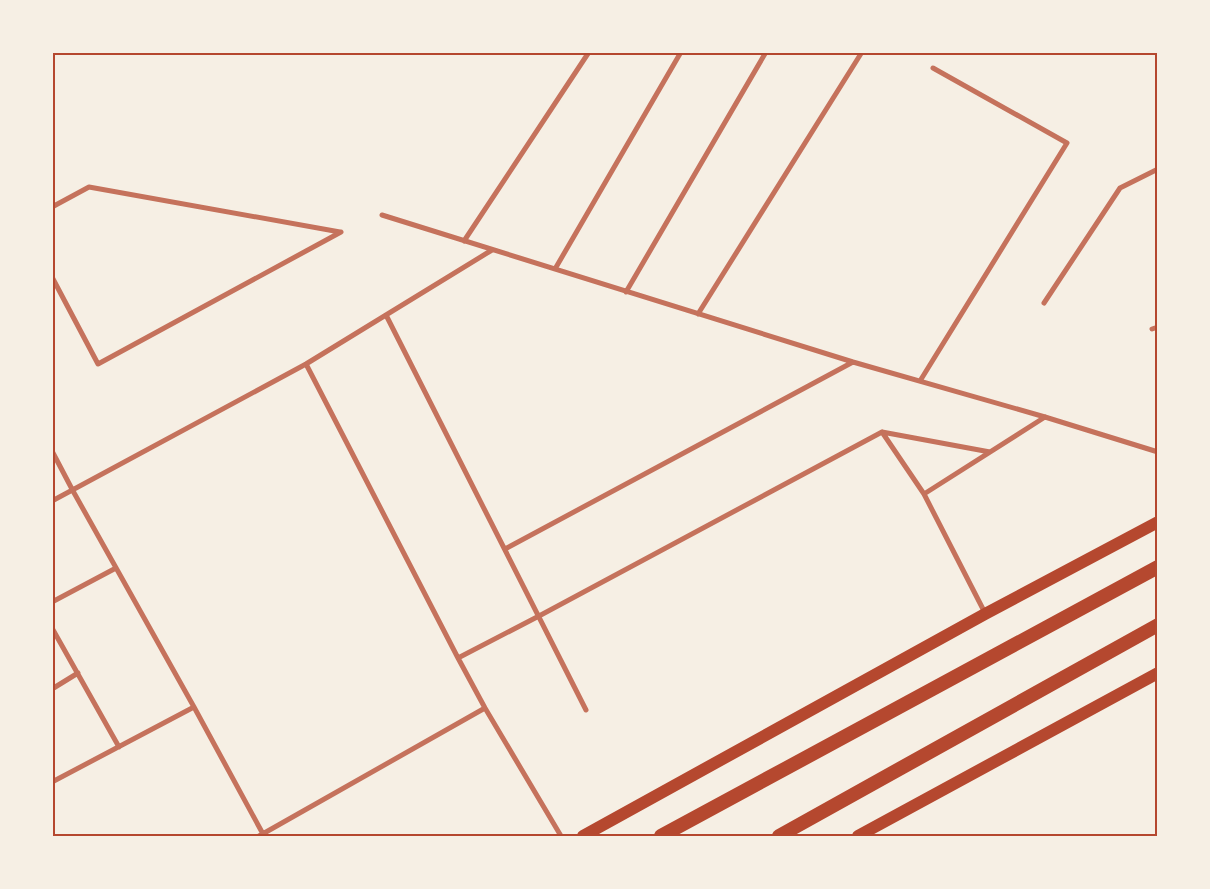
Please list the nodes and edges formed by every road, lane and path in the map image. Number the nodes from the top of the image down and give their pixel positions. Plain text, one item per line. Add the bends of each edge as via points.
1 (589, 52) edge
2 (681, 52) edge
3 (766, 52) edge
4 (862, 52) edge
5 (933, 68) dead end
6 (1158, 169) edge
7 (52, 207) edge
8 (382, 215) dead end
9 (464, 241) junction
10 (492, 250) junction
11 (555, 269) junction
12 (52, 277) edge
13 (626, 292) junction
14 (1044, 303) dead end
15 (386, 314) junction
16 (698, 314) junction
17 (853, 362) junction
18 (306, 364) junction
19 (920, 381) junction
20 (1045, 417) junction
21 (882, 432) junction
22 (52, 450) edge
23 (990, 452) junction
24 (1158, 452) edge
25 (73, 491) junction
26 (924, 494) junction
27 (52, 501) edge
28 (1158, 522) edge
29 (505, 549) junction
30 (1158, 567) edge
31 (116, 568) junction
32 (52, 602) edge
33 (985, 614) junction
34 (539, 616) junction
35 (1158, 625) edge
36 (52, 628) edge
37 (458, 658) junction
38 (78, 673) junction
39 (1158, 673) edge
40 (52, 689) edge
41 (194, 707) junction
42 (485, 708) junction
43 (586, 710) dead end
44 (119, 747) junction
45 (52, 782) edge
46 (261, 835) edge
47 (561, 836) edge
48 (583, 836) edge
49 (661, 836) edge
50 (779, 836) edge
51 (858, 836) edge

1 - 9 street
2 - 11 street
3 - 13 street
4 - 16 street
5 - 19 street via 1066,143
6 - 14 street via 1120,188
7 - 12 street via 89,187 341,232 98,364
8 - 9 street
9 - 10 street
10 - 11 street
10 - 15 street
11 - 13 street
13 - 16 street
15 - 18 street
15 - 29 street
16 - 17 street
17 - 19 street
17 - 29 street
18 - 25 street
18 - 37 street
19 - 20 street
20 - 23 street
20 - 24 street
21 - 23 street
21 - 26 street
21 - 34 street
22 - 25 street
23 - 26 street
25 - 27 street
25 - 31 street
26 - 33 street
28 - 33 main road
29 - 34 street
30 - 49 highway
31 - 32 street
31 - 41 street
33 - 48 main road
34 - 37 street
34 - 43 street
35 - 50 highway
36 - 38 street
37 - 42 street
38 - 40 street
38 - 44 street
39 - 51 main road
41 - 44 street
41 - 46 street
42 - 46 street
42 - 47 street
44 - 45 street

